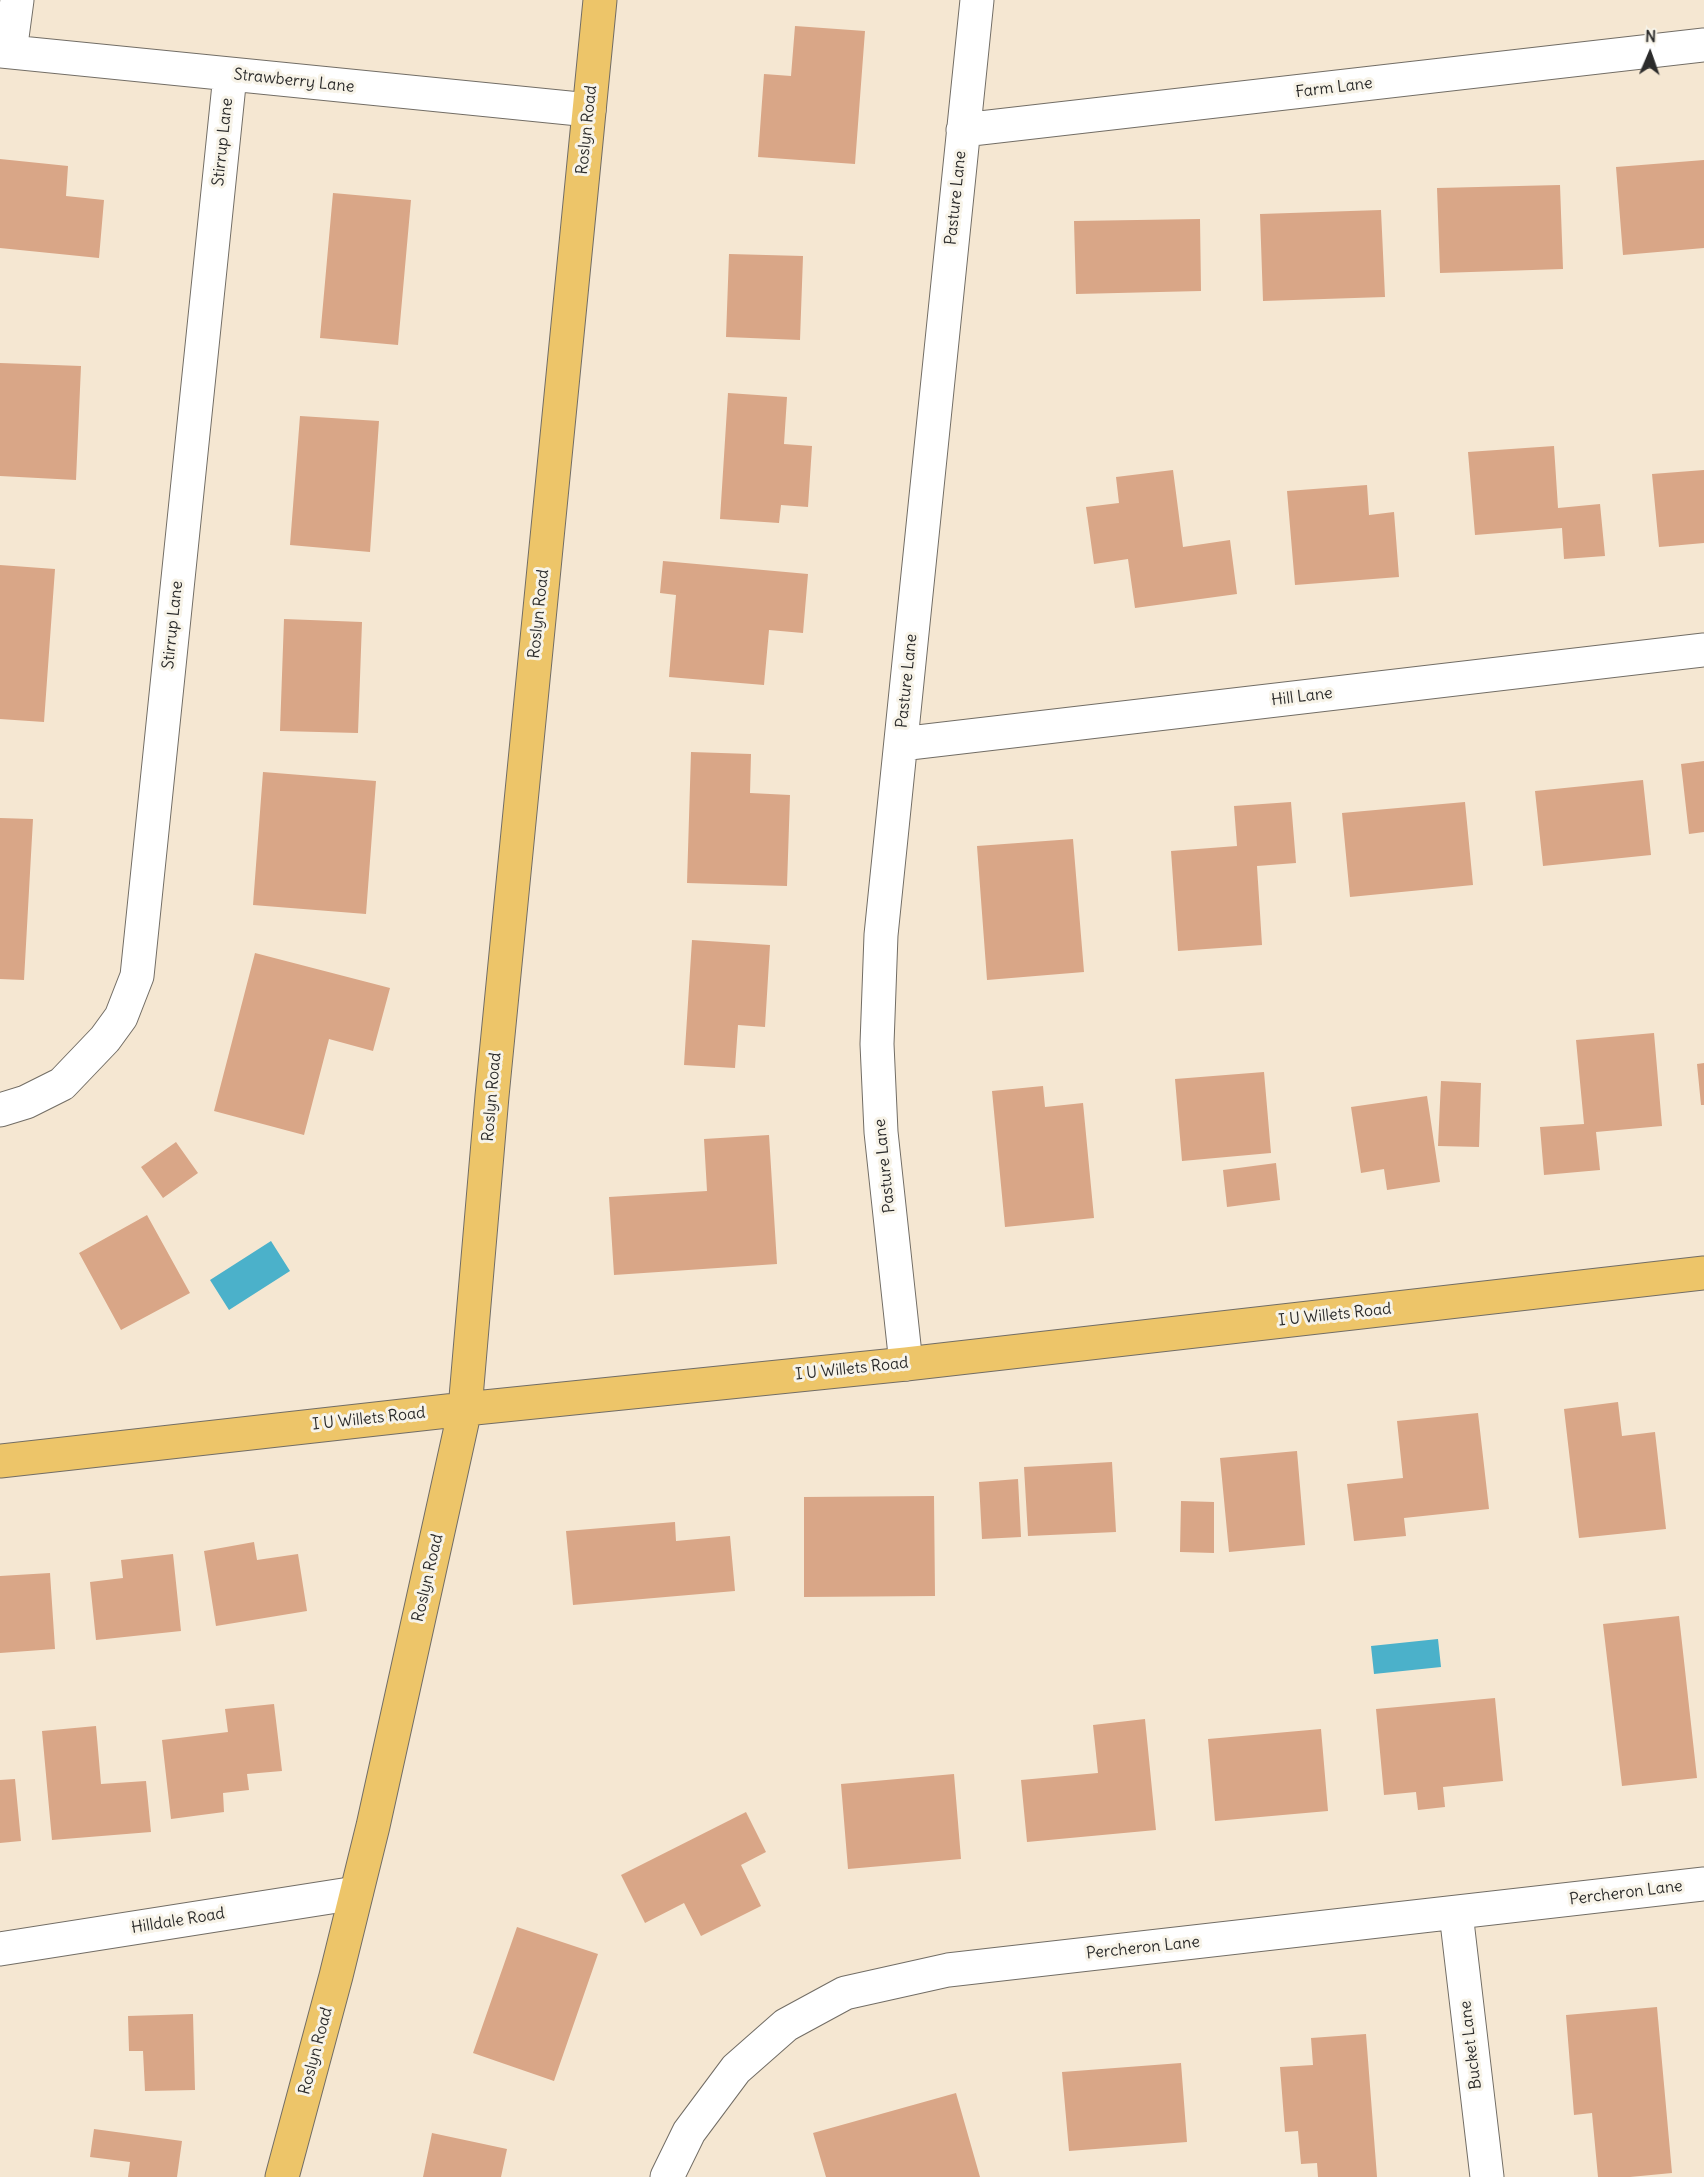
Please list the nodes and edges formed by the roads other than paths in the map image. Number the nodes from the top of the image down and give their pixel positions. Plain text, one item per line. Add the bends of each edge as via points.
1 (17, 0) edge
2 (600, 0) edge
3 (977, 0) edge
4 (1704, 45) edge
5 (5, 51) edge
6 (230, 75) junction
7 (589, 110) junction
8 (963, 130) junction
9 (1704, 650) edge
10 (901, 744) junction
11 (0, 1110) edge
12 (1704, 1273) edge
13 (906, 1364) junction
14 (465, 1409) junction
15 (0, 1461) edge
16 (1704, 1884) edge
17 (356, 1893) junction
18 (1456, 1913) junction
19 (0, 1949) edge
20 (282, 2177) edge
21 (667, 2177) edge
22 (1487, 2177) edge

1 - 5 street
2 - 7 main road, Roslyn Road
3 - 8 street, Pasture Lane
4 - 8 street, Farm Lane
5 - 6 street, Strawberry Lane
6 - 7 street, Strawberry Lane
6 - 11 street, Stirrup Lane via 137,976 121,1017 62,1084
7 - 14 main road, Roslyn Road
8 - 10 street, Pasture Lane
9 - 10 street, Hill Lane
10 - 13 street, Pasture Lane via 881,935 877,1044 880,1132
12 - 13 main road, I U Willets Road
13 - 14 main road, I U Willets Road
14 - 15 main road, I U Willets Road
14 - 17 main road, Roslyn Road
16 - 18 street, Percheron Lane
17 - 19 street, Hilldale Road
17 - 20 main road, Roslyn Road
18 - 21 street, Percheron Lane via 948,1970 845,1993 786,2025 736,2069 689,2132
18 - 22 street, Bucket Lane

